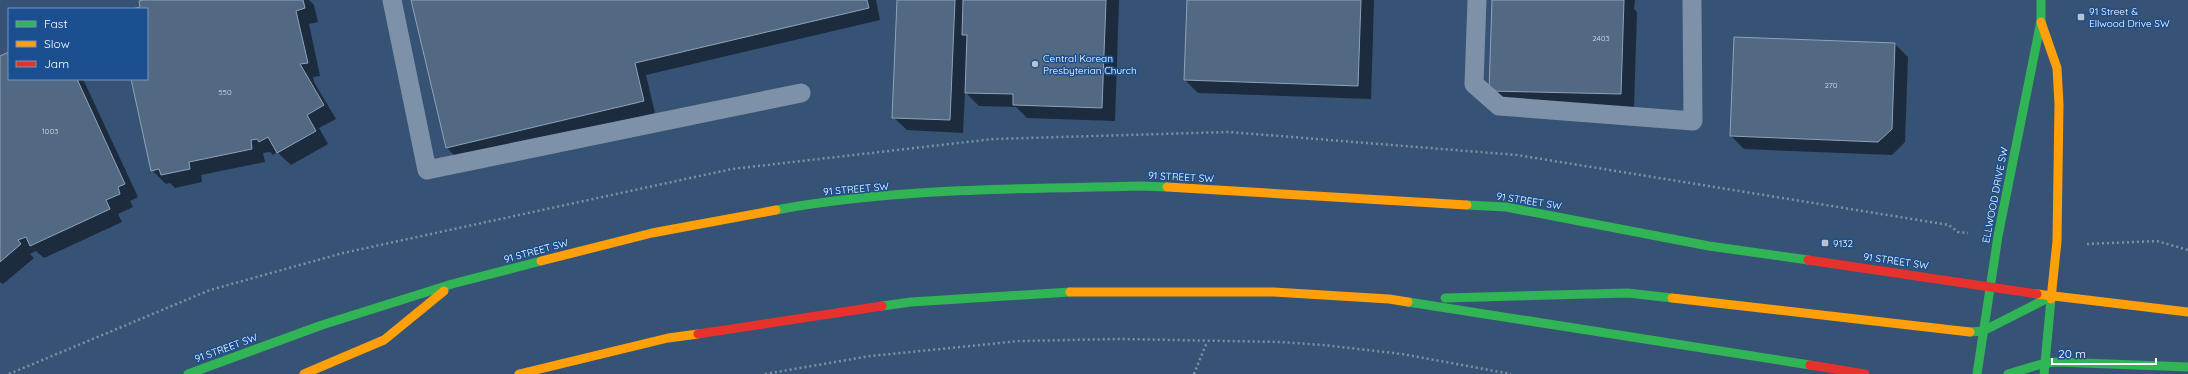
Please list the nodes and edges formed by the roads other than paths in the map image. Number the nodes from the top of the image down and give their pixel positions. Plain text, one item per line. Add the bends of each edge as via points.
1 (392, 0) edge
2 (1477, 0) edge
3 (1692, 0) edge
4 (2041, 0) edge
5 (2041, 21) junction
6 (801, 93) dead end
7 (452, 284) junction
8 (1989, 285) junction
9 (2052, 296) junction
10 (1389, 299) junction
11 (2188, 312) edge
12 (1983, 331) junction
13 (2045, 363) junction
14 (2188, 367) edge
15 (188, 374) edge
16 (304, 374) edge
17 (519, 374) edge
18 (1866, 374) edge
19 (1977, 374) edge
20 (2008, 374) edge
21 (2044, 374) edge

1 - 6 lane via 427,170
2 - 3 lane via 1474,84 1499,106 1693,121
4 - 5 main road, ELLWOOD DRIVE SW
5 - 8 main road, ELLWOOD DRIVE SW
5 - 9 main road, ELLWOOD DRIVE SW via 2057,68 2059,104 2057,241
7 - 8 main road, 91 STREET SW via 652,232 814,203 962,191 1141,186 1506,207 1709,246
7 - 15 main road, 91 STREET SW via 322,325
7 - 16 main road via 384,340
8 - 9 main road, 91 STREET SW
8 - 12 main road, ELLWOOD DRIVE SW
9 - 11 main road, 91 STREET SW
9 - 12 main road
9 - 13 main road, ELLWOOD DRIVE SW
10 - 12 main road via 1628,293 1969,332
10 - 17 main road via 1274,292 1078,291 911,302 668,338
10 - 18 main road
12 - 19 main road, ELLWOOD DRIVE SW
13 - 14 main road
13 - 20 main road
13 - 21 main road, ELLWOOD DRIVE SW

